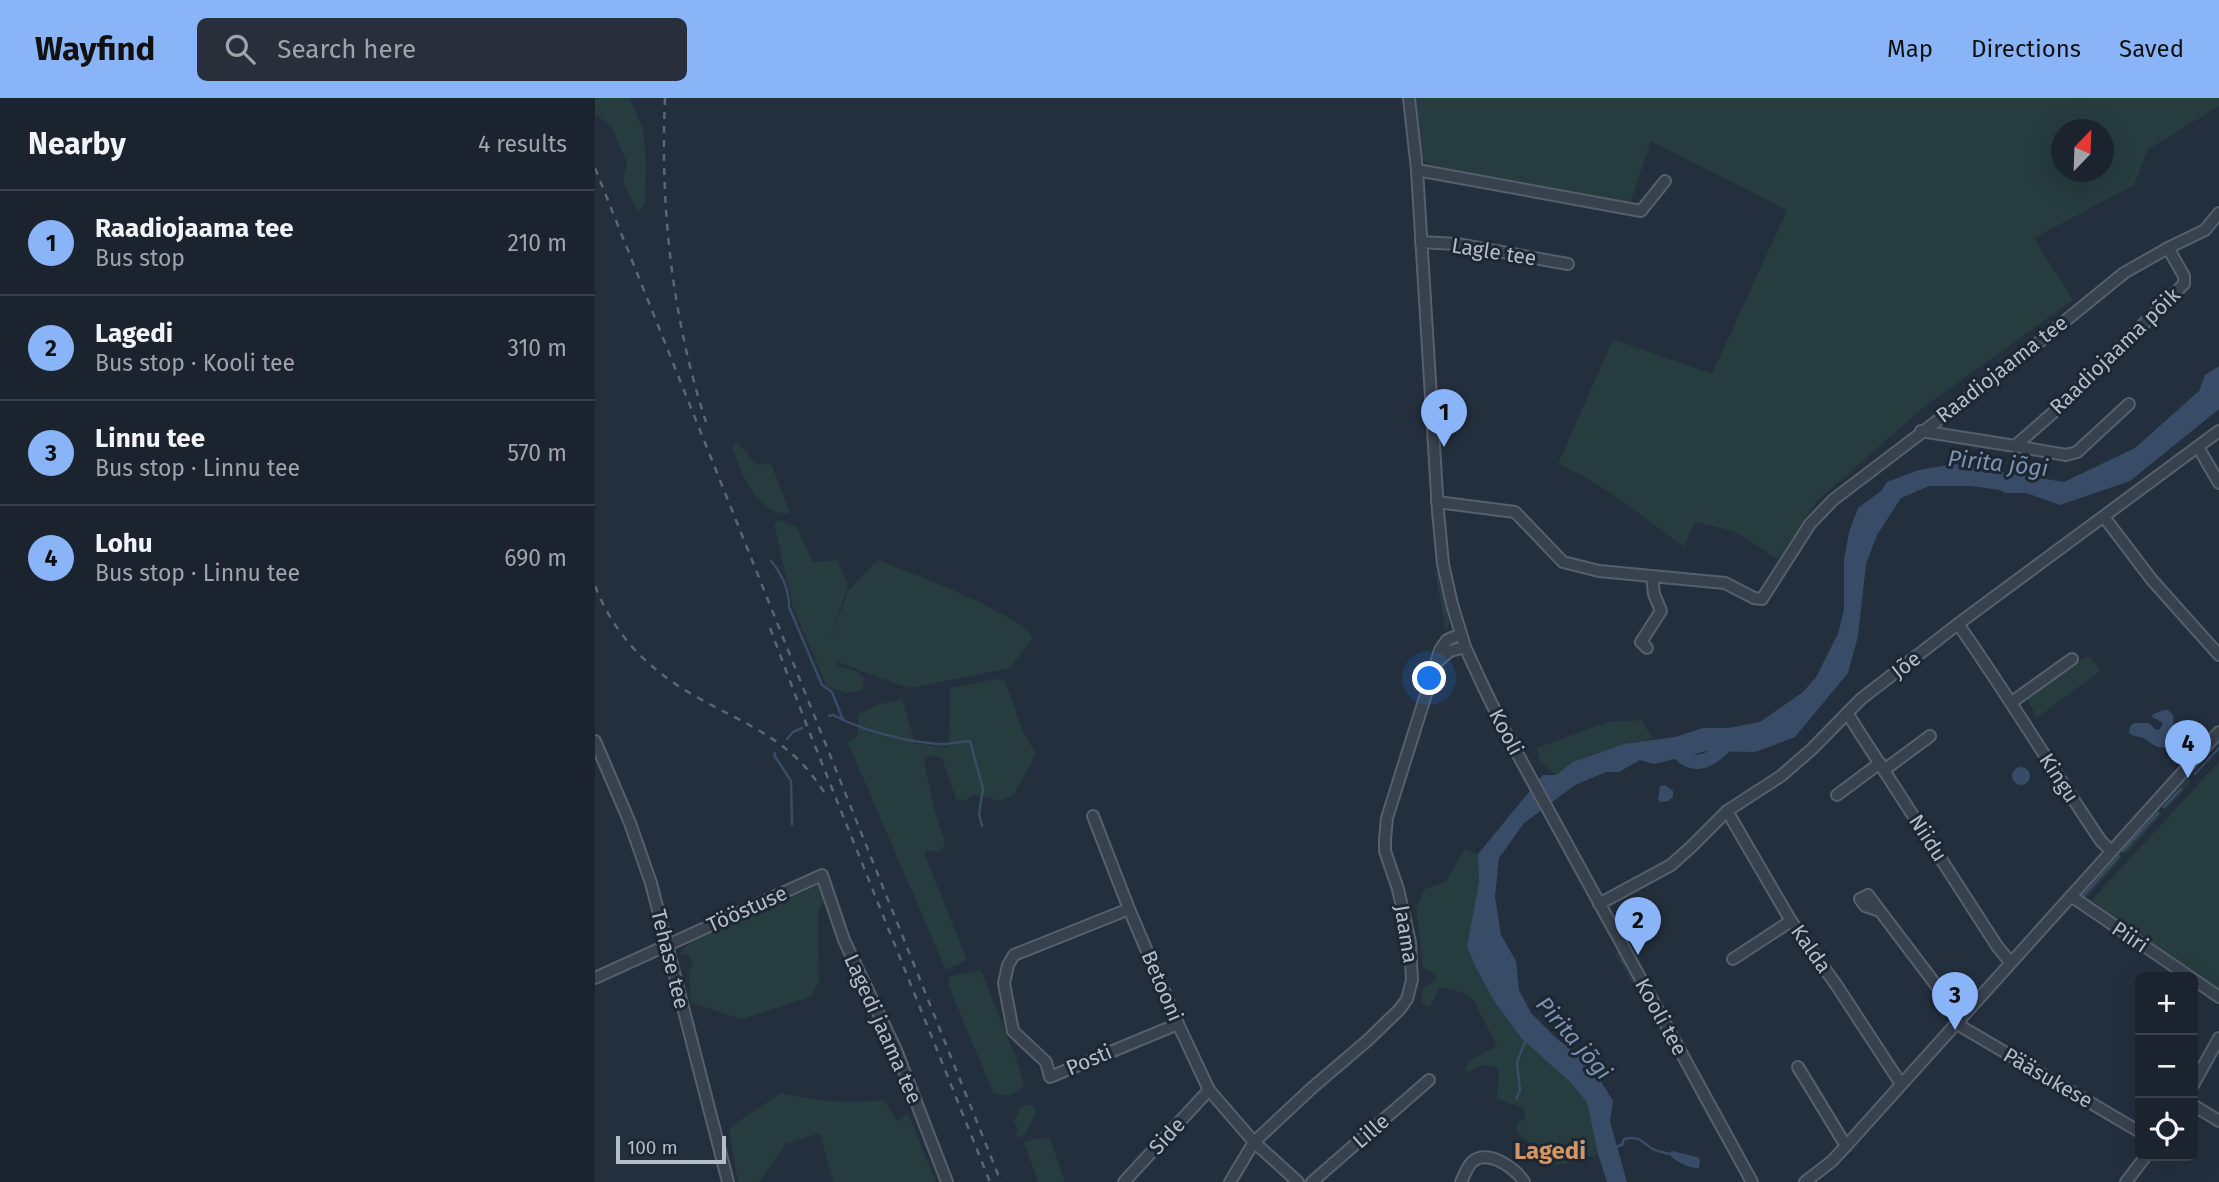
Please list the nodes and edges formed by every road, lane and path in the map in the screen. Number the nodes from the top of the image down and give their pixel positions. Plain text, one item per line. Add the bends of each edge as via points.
1 (1409, 98) edge
2 (1417, 170) junction
3 (1665, 181) dead end
4 (2219, 214) edge
5 (2206, 230) junction
6 (2219, 233) edge
7 (1421, 242) junction
8 (2168, 248) junction
9 (1567, 264) dead end
10 (2129, 404) dead end
11 (1921, 431) junction
12 (2219, 431) edge
13 (2015, 446) junction
14 (2198, 447) junction
15 (2219, 483) edge
16 (1437, 502) junction
17 (2104, 517) junction
18 (1652, 576) junction
19 (1958, 624) junction
20 (1461, 634) junction
21 (1465, 647) junction
22 (1647, 648) dead end
23 (2219, 654) edge
24 (2072, 659) dead end
25 (1435, 664) junction
26 (2012, 702) junction
27 (1847, 713) junction
28 (2219, 732) edge
29 (1930, 736) dead end
30 (595, 741) edge
31 (1882, 767) junction
32 (1837, 795) dead end
33 (1727, 811) junction
34 (1551, 814) joint
35 (1093, 816) dead end
36 (2111, 851) junction
37 (822, 875) joint
38 (2071, 896) junction
39 (1599, 904) junction
40 (1129, 909) junction
41 (1880, 911) dead end
42 (1791, 921) junction
43 (665, 946) junction
44 (1733, 959) dead end
45 (2010, 962) junction
46 (2182, 972) edge
47 (595, 978) edge
48 (2198, 982) edge
49 (2219, 996) edge
50 (1958, 1022) junction
51 (1178, 1024) junction
52 (2219, 1038) edge
53 (1798, 1067) dead end
54 (2198, 1076) edge
55 (1429, 1080) dead end
56 (1901, 1084) junction
57 (1209, 1090) junction
58 (2198, 1108) edge
59 (2219, 1121) edge
60 (2135, 1129) edge
61 (1254, 1142) junction
62 (1846, 1146) junction
63 (2141, 1161) edge
64 (728, 1182) edge
65 (947, 1182) edge
66 (1124, 1182) edge
67 (1230, 1182) edge
68 (1298, 1182) edge
69 (1312, 1182) edge
70 (1461, 1182) edge
71 (1524, 1182) edge
72 (1752, 1182) edge
73 (1805, 1182) edge
74 (2126, 1182) edge

1 - 2 street, Kooli
2 - 3 street via 1641,211
2 - 7 street, Kooli
4 - 5 street, Raadiojaama tee
5 - 6 street
5 - 8 street, Raadiojaama tee
7 - 9 street, Lagle tee
7 - 16 street, Kooli
8 - 11 street, Raadiojaama tee via 2124,273
8 - 13 street, Raadiojaama põik via 2185,276 2183,284
10 - 13 street via 2077,452 2066,455
11 - 13 street
11 - 18 street, Raadiojaama tee via 1833,500 1810,524 1762,599 1725,583
12 - 14 street, Jõe
14 - 15 street
14 - 17 street, Jõe
16 - 18 street, Raadiojaama tee via 1515,512 1563,562
16 - 20 street, Kooli via 1443,564
17 - 19 street, Jõe
17 - 23 street via 2152,580
18 - 22 street via 1661,611 1641,642
19 - 26 street, Kingu
19 - 27 street, Jõe
20 - 21 street, Kooli
20 - 25 street, Jaama via 1447,640
21 - 25 street via 1441,656
21 - 34 street, Kooli
24 - 26 street
25 - 61 street, Jaama via 1387,818 1385,839 1410,942 1412,980 1407,999
26 - 36 street, Kingu via 2048,764
27 - 31 street, Niidu
27 - 33 street, Jõe via 1781,776
28 - 36 street
29 - 31 street
30 - 43 street, Tehase tee via 630,823 661,918
31 - 32 street
31 - 45 street, Niidu
33 - 39 street, Jõe via 1671,865
33 - 42 street, Kalda
34 - 39 street, Kooli tee
35 - 40 street, Betooni
36 - 38 street
37 - 43 street, Tööstuse
37 - 65 street, Lagedi jaama tee via 844,940 895,1050
38 - 45 street
38 - 46 street, Piiri
39 - 72 street, Kooli tee
40 - 51 street, Betooni
40 - 51 street, Posti via 1014,954 1005,983 1013,1031 1046,1062 1050,1077
41 - 50 street via 1942,993
42 - 44 street
42 - 56 street, Kalda
43 - 47 street, Tööstuse
43 - 64 street, Tehase tee
45 - 50 street
48 - 49 street, Piiri
50 - 56 street
50 - 60 street, Pääsukese
51 - 57 street, Betooni
52 - 54 street
53 - 62 street
55 - 69 street, Lille
56 - 62 street
57 - 61 street, Betooni
57 - 66 street, Side
58 - 59 street
61 - 67 street, Jaama
61 - 68 street
62 - 73 street
63 - 74 street
70 - 71 street via 1472,1162 1481,1158 1513,1169

